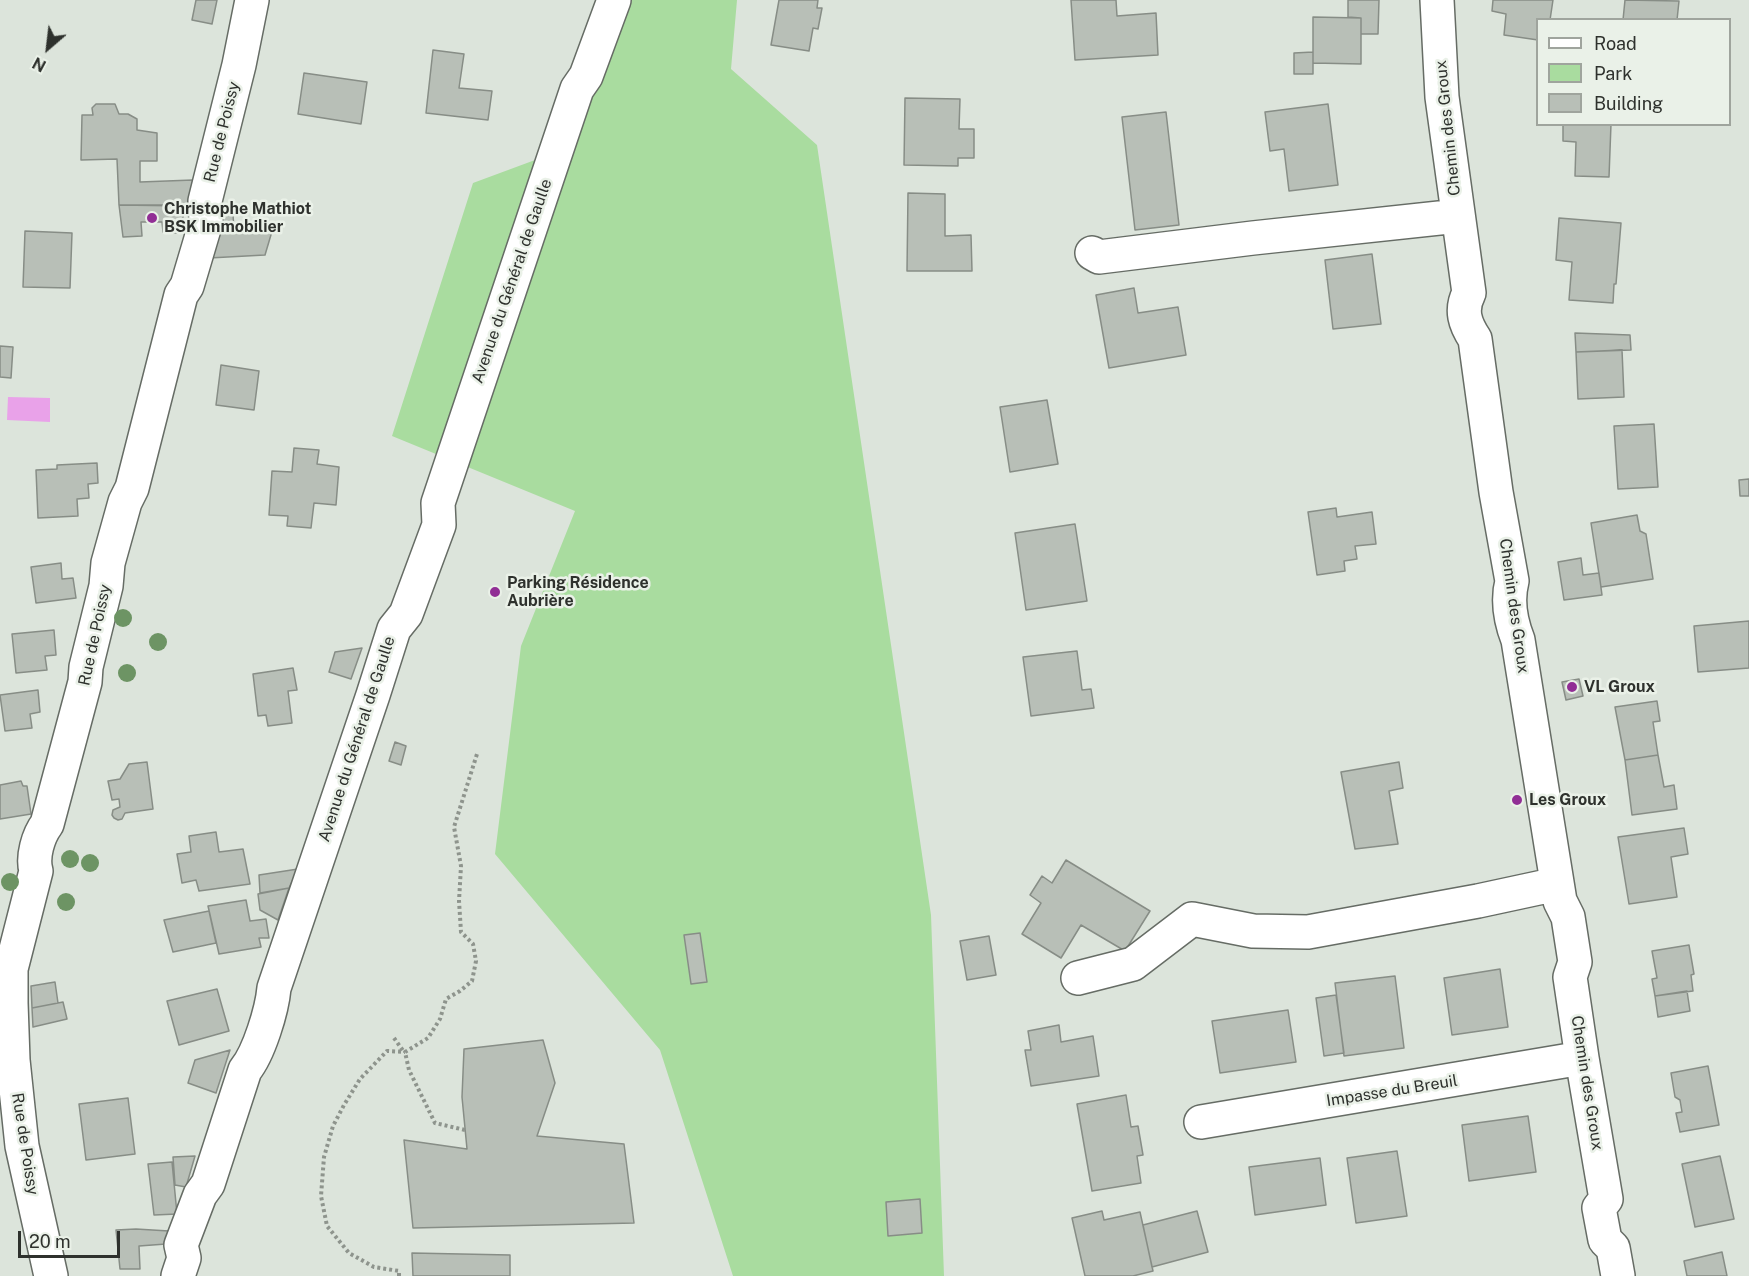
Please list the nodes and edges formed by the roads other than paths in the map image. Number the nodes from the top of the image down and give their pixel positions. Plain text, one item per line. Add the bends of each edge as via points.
1 (252, 0) edge
2 (614, 0) edge
3 (1437, 0) edge
4 (1458, 216) junction
5 (1092, 253) dead end
6 (1557, 884) junction
7 (6, 963) edge
8 (1078, 978) dead end
9 (1582, 1058) junction
10 (1201, 1122) dead end
11 (51, 1276) edge
12 (178, 1276) edge
13 (1618, 1276) edge

1 - 7 street, Rue de Poissy via 204,201 206,222 181,295 132,488 108,563 85,682 33,863 36,871
2 - 12 street, Avenue du Général de Gaulle via 586,76 577,89 438,504 439,525 406,614 394,629 274,988 273,1003 181,1245 184,1258
3 - 4 street, Chemin des Groux via 1442,97
4 - 5 street via 1099,257
4 - 6 street, Chemin des Groux via 1469,293 1464,303 1467,326 1475,339 1512,582 1509,594 1514,629
6 - 8 street via 1308,932 1253,931 1192,919 1133,964
6 - 9 street, Chemin des Groux via 1568,917 1575,962 1570,977
7 - 11 street, Rue de Poissy via 22,1146
9 - 10 street, Impasse du Breuil
9 - 13 street, Chemin des Groux via 1606,1199 1599,1208

